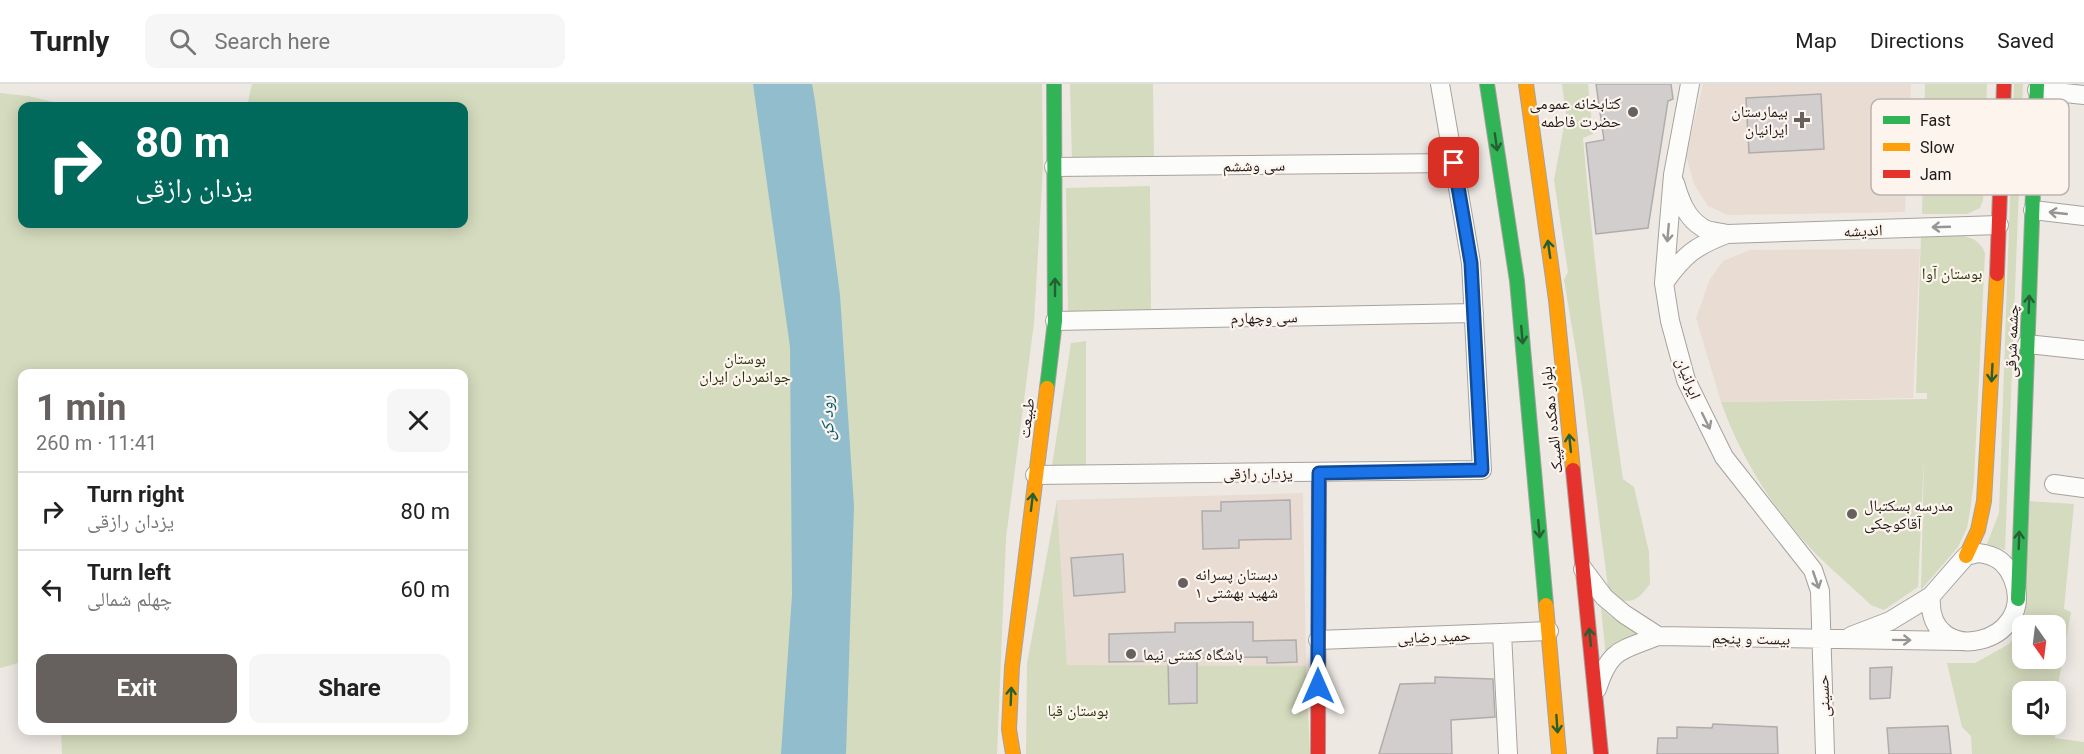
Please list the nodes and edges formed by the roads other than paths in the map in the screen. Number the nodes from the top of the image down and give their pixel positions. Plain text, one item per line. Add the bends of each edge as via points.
1 (1054, 84) edge
2 (1440, 84) edge
3 (1487, 84) edge
4 (1526, 84) edge
5 (1690, 84) edge
6 (2004, 84) edge
7 (2037, 87) edge
8 (2084, 95) edge
9 (2003, 99) edge
10 (1454, 163) junction
11 (1054, 167) junction
12 (1672, 175) junction
13 (2000, 195) edge
14 (2033, 195) edge
15 (2033, 210) junction
16 (2084, 216) edge
17 (1999, 225) junction
18 (1727, 234) junction
19 (1664, 283) junction
20 (1474, 313) junction
21 (1055, 321) junction
22 (2027, 344) junction
23 (2084, 350) edge
24 (1319, 473) junction
25 (1035, 475) junction
26 (2054, 484) dead end
27 (2084, 488) edge
28 (1966, 556) junction
29 (1583, 569) junction
30 (1931, 596) junction
31 (2018, 599) junction
32 (1549, 631) junction
33 (1502, 633) junction
34 (1658, 636) junction
35 (1821, 639) junction
36 (1318, 640) junction
37 (1844, 640) junction
38 (1959, 641) junction
39 (1596, 695) junction
40 (1013, 754) edge
41 (1318, 754) edge
42 (1508, 754) edge
43 (1559, 754) edge
44 (1601, 754) edge
45 (1825, 754) edge

1 - 11 street, طبیعت
2 - 10 street
3 -> 32 street, بلوار دهکده المپیک via 1517,280
29 -> 4 street, بلوار دهکده المپیک via 1556,300
5 - 12 street, ایرانیان
6 - 9 street, چشمه شرقی
7 - 8 street
10 - 11 street, سی وششم
10 - 20 street via 1471,263
21 -> 11 street, طبیعت
12 - 18 street via 1688,214 1704,228
12 -> 19 street, ایرانیان
13 - 17 street, چشمه شرقی
14 - 15 street, چشمه شرقی
16 -> 15 street
22 -> 15 street, چشمه شرقی
17 -> 18 street, اندیشه
17 -> 28 street, چشمه شرقی via 1984,505 1975,542
18 - 19 street via 1704,243 1680,260
19 -> 35 street, ایرانیان via 1686,380 1724,457 1817,579
20 - 21 street, سی وچهارم
20 - 24 street, یزدان رازقی via 1482,470
21 - 25 street, طبیعت
22 - 23 street
31 -> 22 street, چشمه شرقی
24 - 25 street, یزدان رازقی
24 - 36 street
40 -> 25 street, طبیعت via 1012,667
26 - 27 street
28 - 30 street
28 - 31 street via 1978,553 2001,560 2012,577
29 - 34 street via 1604,597
39 -> 29 street, بلوار دهکده المپیک
30 - 37 street, بیست و پنجم via 1890,621
30 - 38 street via 1936,624
31 - 38 street via 2006,626 1994,635
32 - 33 street, حمید رضایی
32 -> 43 street, بلوار دهکده المپیک
33 - 36 street, حمید رضایی
33 - 42 street
34 - 35 street, بیست و پنجم
34 - 39 street via 1617,652 1605,666
35 - 37 street, بیست و پنجم
35 - 45 street, حسینی
36 - 41 street
37 -> 38 street, بیست و پنجم
39 - 44 street, بلوار دهکده المپیک

